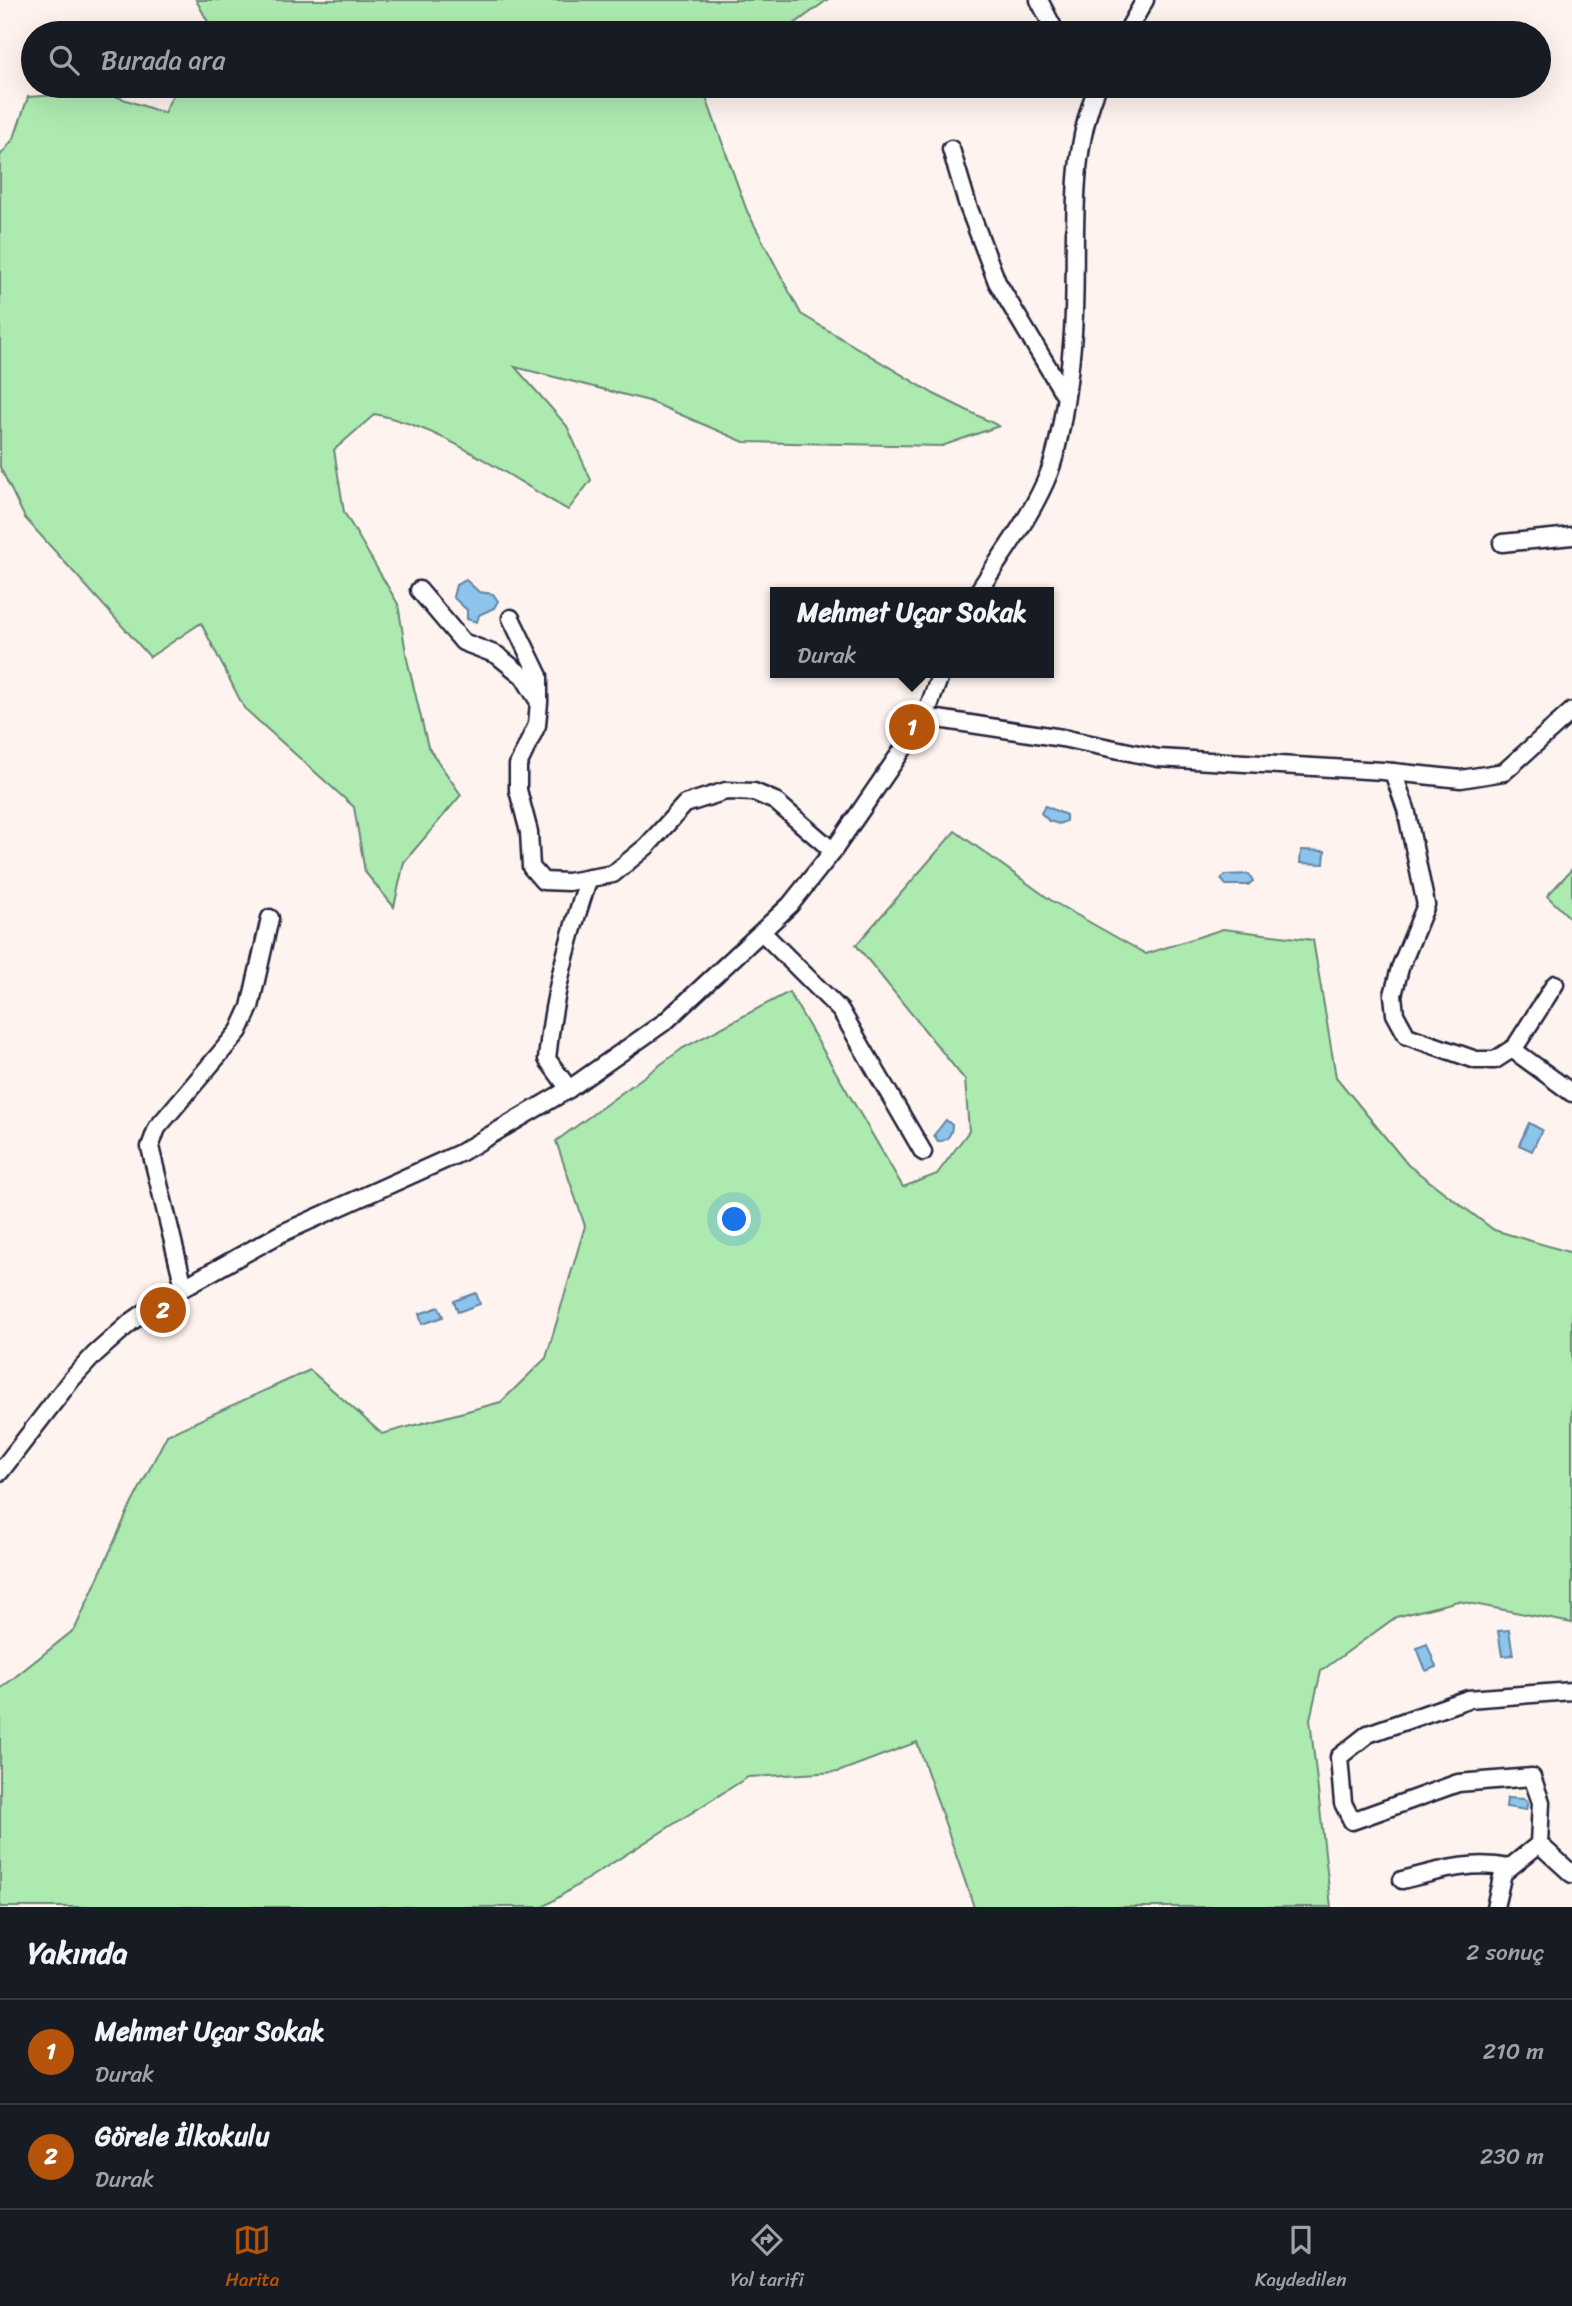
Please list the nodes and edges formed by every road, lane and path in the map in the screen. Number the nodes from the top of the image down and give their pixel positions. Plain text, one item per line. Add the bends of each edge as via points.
1 (1039, 0) edge
2 (1145, 0) edge
3 (1050, 21) edge
4 (1133, 21) edge
5 (1089, 98) edge
6 (1093, 98) edge
7 (1091, 102) junction
8 (951, 149) dead end
9 (1064, 394) junction
10 (1572, 536) edge
11 (1502, 543) dead end
12 (981, 587) edge
13 (419, 590) dead end
14 (511, 618) dead end
15 (939, 678) edge
16 (539, 702) junction
17 (1572, 711) edge
18 (925, 717) junction
19 (1393, 772) junction
20 (833, 850) junction
21 (589, 878) junction
22 (270, 918) dead end
23 (763, 933) junction
24 (1555, 984) dead end
25 (1512, 1049) junction
26 (569, 1089) junction
27 (1572, 1093) edge
28 (923, 1152) dead end
29 (184, 1287) junction
30 (0, 1472) edge
31 (1572, 1691) edge
32 (1539, 1843) junction
33 (1509, 1868) junction
34 (1572, 1874) edge
35 (1402, 1880) dead end
36 (1495, 1907) edge

1 - 3 street
2 - 4 street
5 - 7 street
6 - 7 street
7 - 9 street via 1077,169 1074,315
8 - 9 street via 997,282
9 - 12 street via 1049,472
10 - 11 street
13 - 16 street via 463,642 497,655 523,676
14 - 16 street via 539,677
15 - 18 street
16 - 21 street via 537,725 517,765 531,867 543,881
17 - 19 street via 1504,772 1461,779
18 - 19 street via 1158,758
18 - 20 street
19 - 25 street via 1406,809 1426,905 1400,968 1393,995 1395,1014 1407,1036 1476,1060 1495,1060
20 - 21 street via 775,801 754,792 726,791 685,804 647,846 613,874
20 - 23 street
21 - 26 street via 567,941 547,1059
22 - 29 street via 250,1007 239,1031 157,1128 150,1147
23 - 26 street via 666,1021
23 - 28 street via 841,1011
24 - 25 street
25 - 27 street
26 - 29 street via 460,1153 280,1234
29 - 30 street via 131,1322 95,1354
31 - 32 street via 1468,1699 1368,1734 1339,1757 1343,1803 1352,1821 1458,1783 1532,1777 1541,1802
32 - 33 street
32 - 34 street
33 - 35 street via 1467,1865
33 - 36 street via 1503,1874

